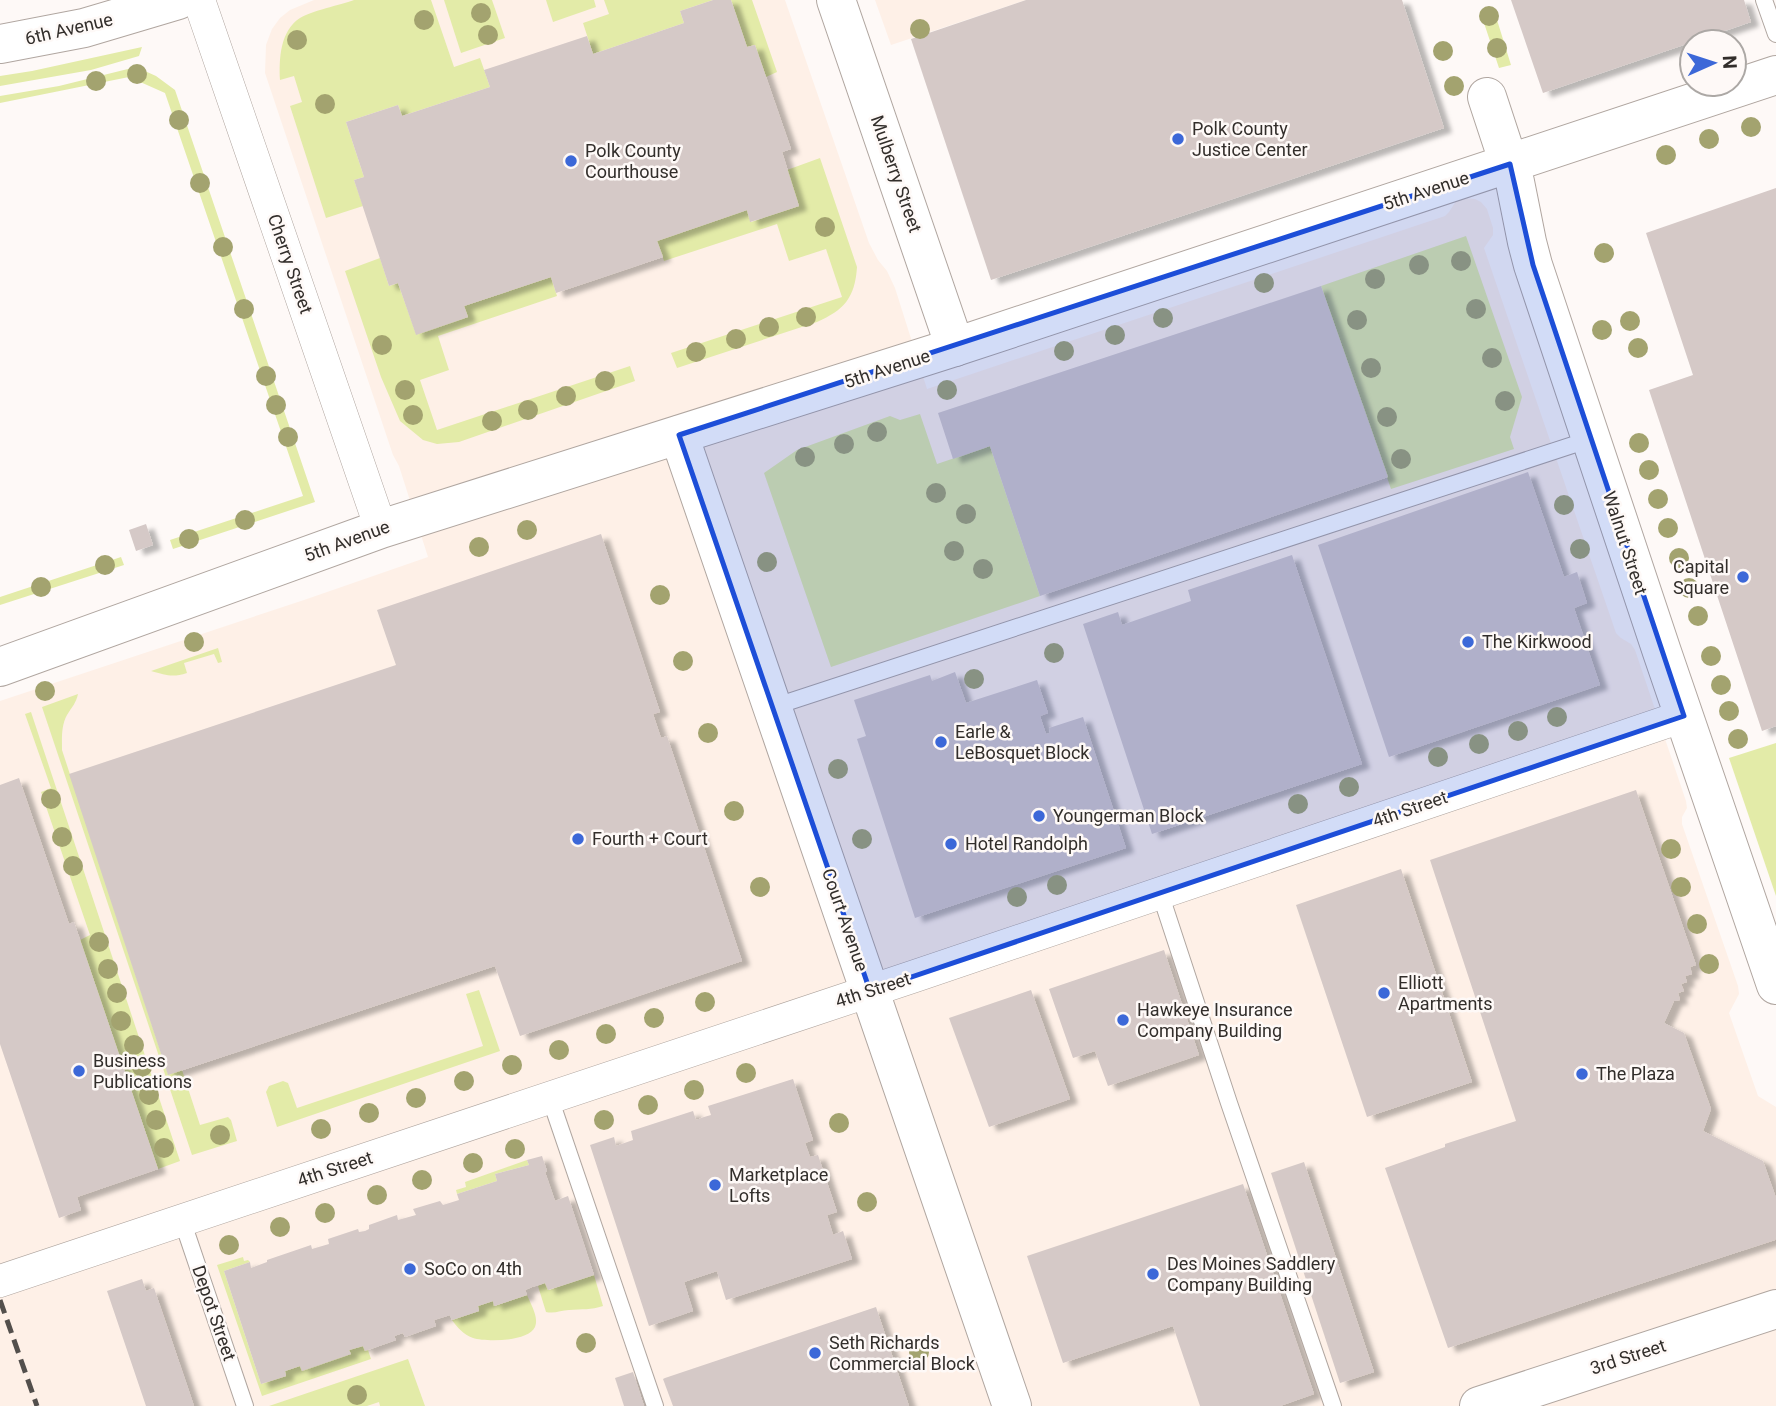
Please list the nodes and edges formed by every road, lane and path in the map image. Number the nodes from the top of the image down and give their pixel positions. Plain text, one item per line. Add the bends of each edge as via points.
1 (178, 0) edge
2 (199, 0) edge
3 (836, 0) edge
4 (1764, 0) edge
5 (1776, 34) edge
6 (0, 44) edge
7 (1776, 75) edge
8 (1487, 97) dead end
9 (1510, 163) junction
10 (955, 348) junction
11 (679, 435) junction
12 (1591, 439) junction
13 (381, 529) junction
14 (0, 667) edge
15 (773, 707) junction
16 (1684, 716) junction
17 (1160, 893) junction
18 (1776, 985) edge
19 (870, 991) junction
20 (550, 1098) junction
21 (182, 1220) junction
22 (0, 1281) edge
23 (1776, 1309) edge
24 (245, 1406) edge
25 (655, 1406) edge
26 (1012, 1406) edge
27 (1333, 1406) edge
28 (1479, 1406) edge

1 - 6 street, 6th Avenue via 84,29
2 - 13 street, Cherry Street
3 - 10 street, Mulberry Street
4 - 5 lane
7 - 9 street, 5th Avenue
8 - 9 street, Walnut Street
9 - 10 street, 5th Avenue
9 - 12 street, Walnut Street via 1530,254
10 - 11 street, 5th Avenue
11 - 13 street, 5th Avenue
11 - 15 street, Court Avenue
12 - 15 lane
12 - 16 street, Walnut Street
13 - 14 street, 5th Avenue
15 - 19 street, Court Avenue
16 - 17 street, 4th Street
16 - 18 street, Walnut Street
17 - 19 street, 4th Street
17 - 27 lane
19 - 20 street, 4th Street
19 - 26 street, Court Avenue
20 - 21 street, 4th Street
20 - 25 lane
21 - 22 street, 4th Street
21 - 24 lane, Depot Street
23 - 28 street, 3rd Street

